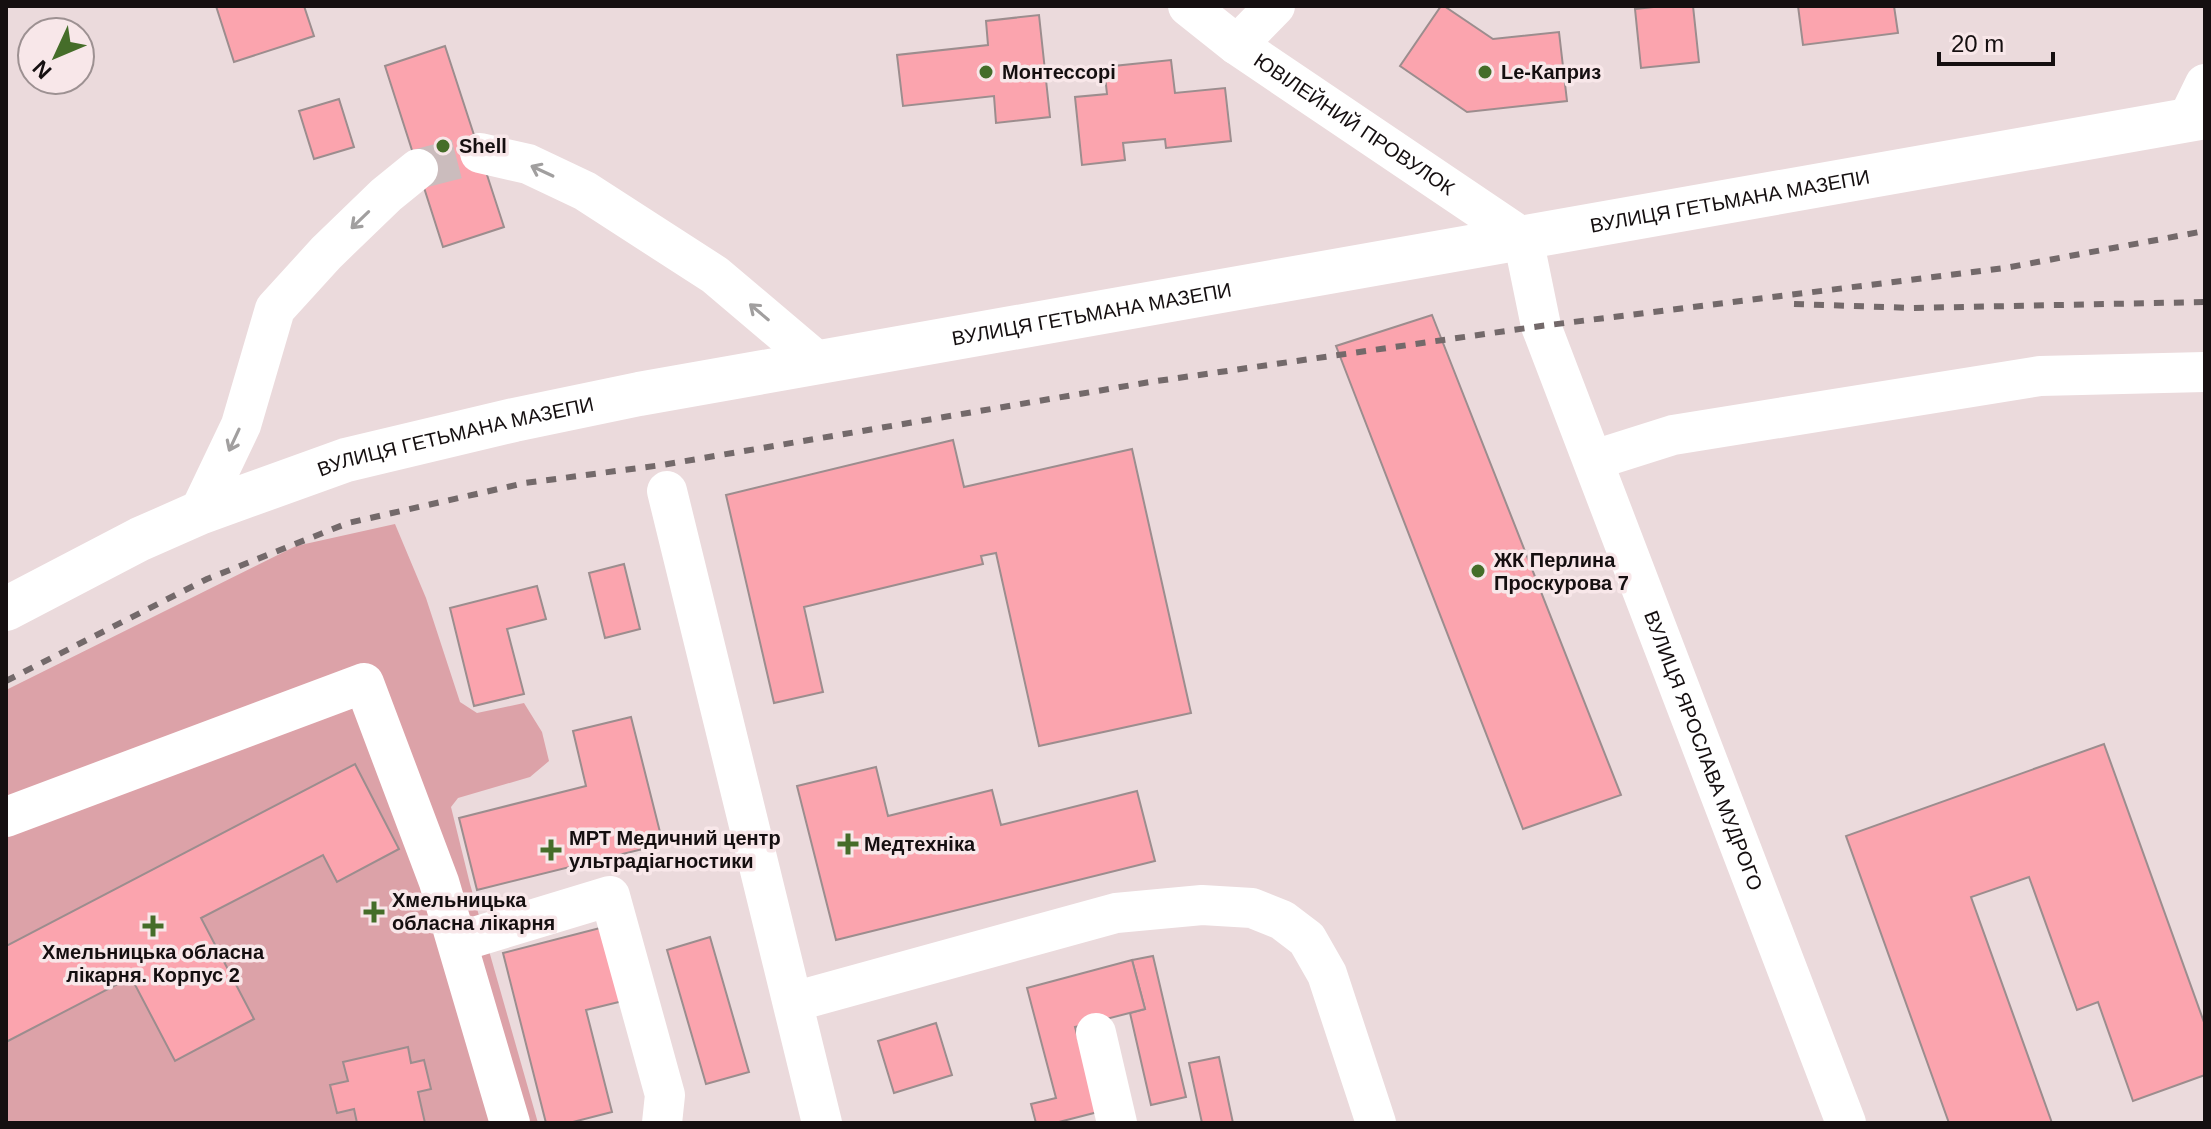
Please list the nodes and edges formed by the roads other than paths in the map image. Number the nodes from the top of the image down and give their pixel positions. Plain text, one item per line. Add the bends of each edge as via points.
1 (1188, 6) edge
2 (1275, 6) edge
3 (1237, 45) junction
4 (2199, 107) edge
5 (480, 153) tunnel mouth
6 (418, 169) tunnel mouth
7 (1523, 238) junction
8 (819, 363) junction
9 (2205, 372) edge
10 (1594, 460) junction
11 (667, 491) dead end
12 (199, 513) junction
13 (6, 609) edge
14 (6, 817) edge
15 (458, 942) junction
16 (793, 1002) junction
17 (1096, 1033) dead end
18 (510, 1123) edge
19 (662, 1123) edge
20 (822, 1123) edge
21 (1117, 1123) edge
22 (1376, 1123) edge
23 (1846, 1123) edge

1 - 3 street, ЮВІЛЕЙНИЙ ПРОВУЛОК
2 - 3 street
3 - 7 street, ЮВІЛЕЙНИЙ ПРОВУЛОК
4 - 7 main road, ВУЛИЦЯ ГЕТЬМАНА МАЗЕПИ
8 -> 5 street via 715,275 585,191 528,164
6 -> 12 street via 326,253 275,309 241,425
7 - 8 main road, ВУЛИЦЯ ГЕТЬМАНА МАЗЕПИ
7 - 10 street, ВУЛИЦЯ ЯРОСЛАВА МУДРОГО via 1541,326
8 - 12 main road, ВУЛИЦЯ ГЕТЬМАНА МАЗЕПИ via 639,394 362,457
9 - 10 street via 2040,376 1673,435
10 - 23 street, ВУЛИЦЯ ЯРОСЛАВА МУДРОГО
11 - 16 street
12 - 13 main road, ВУЛИЦЯ ГЕТЬМАНА МАЗЕПИ
14 - 15 street via 364,683
15 - 18 street
15 - 19 street via 610,896 665,1095
16 - 20 street
16 - 22 street via 1116,913 1202,905 1252,908 1282,920 1307,939 1327,974
17 - 21 street

